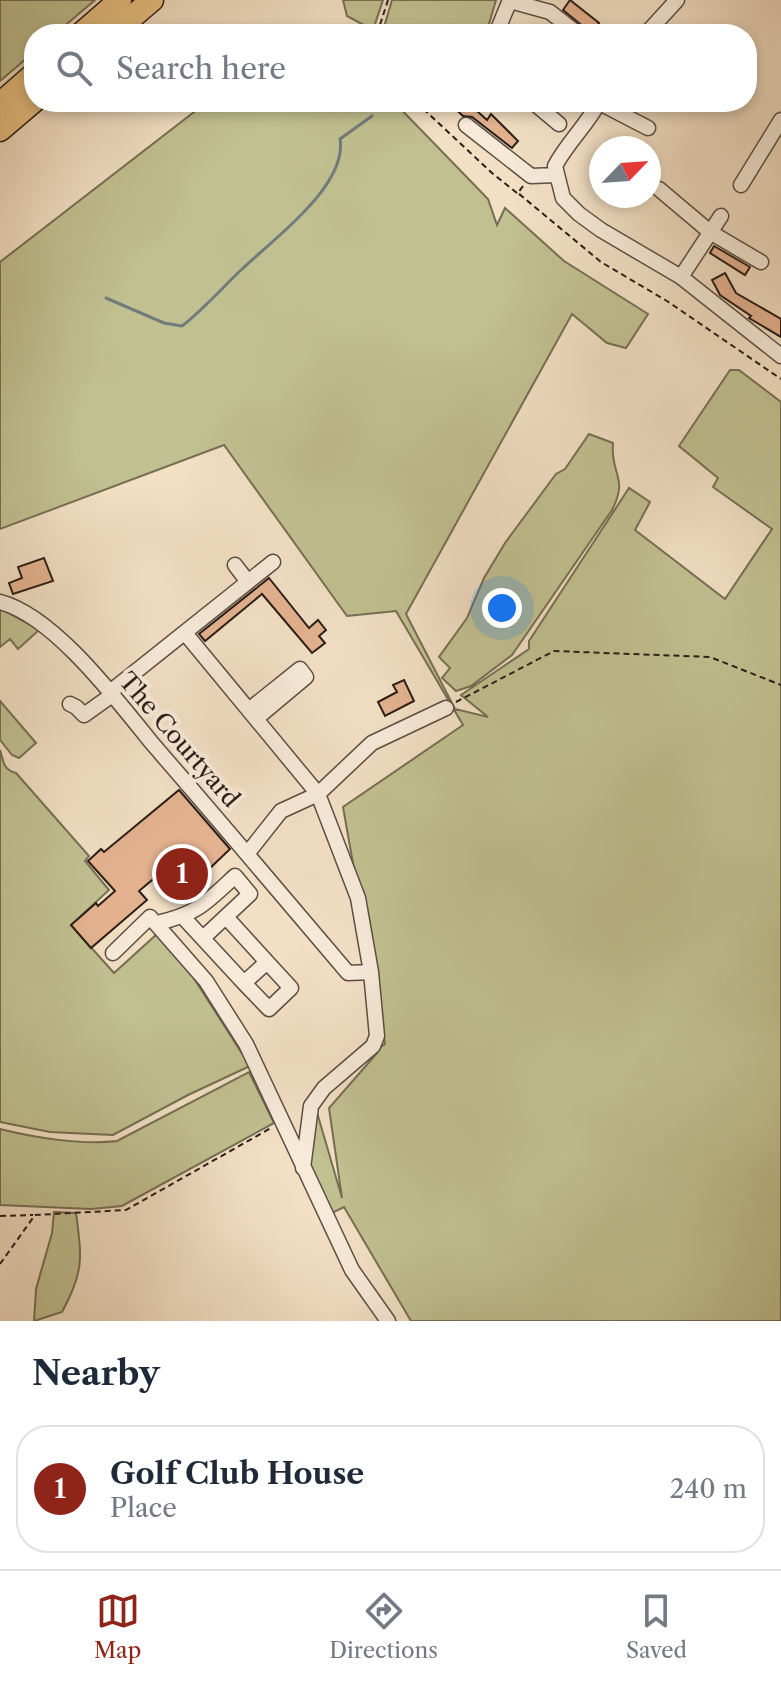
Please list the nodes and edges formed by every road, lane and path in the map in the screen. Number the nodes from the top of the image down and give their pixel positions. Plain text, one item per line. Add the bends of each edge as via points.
1 (120, 0) edge
2 (152, 0) edge
3 (388, 0) edge
4 (677, 0) edge
5 (510, 1) edge
6 (554, 6) edge
7 (92, 24) edge
8 (124, 24) edge
9 (380, 24) edge
10 (500, 24) edge
11 (568, 24) edge
12 (655, 24) edge
13 (24, 83) edge
14 (0, 104) edge
15 (24, 110) edge
16 (427, 112) edge
17 (545, 112) edge
18 (593, 112) edge
19 (617, 112) edge
20 (781, 120) edge
21 (466, 125) dead end
22 (648, 128) dead end
23 (565, 129) junction
24 (0, 130) edge
25 (556, 175) junction
26 (531, 176) junction
27 (741, 185) dead end
28 (661, 191) edge
29 (518, 193) junction
30 (721, 216) dead end
31 (710, 232) junction
32 (761, 262) dead end
33 (681, 277) junction
34 (781, 356) edge
35 (781, 379) edge
36 (273, 562) dead end
37 (235, 565) dead end
38 (248, 582) junction
39 (0, 602) edge
40 (185, 633) junction
41 (781, 685) edge
42 (111, 694) junction
43 (70, 704) dead end
44 (446, 708) joint
45 (318, 794) junction
46 (247, 854) junction
47 (183, 917) junction
48 (226, 917) junction
49 (157, 923) junction
50 (203, 938) junction
51 (113, 953) dead end
52 (267, 962) junction
53 (371, 972) junction
54 (244, 983) junction
55 (282, 1121) junction
56 (303, 1168) junction
57 (35, 1215) junction
58 (0, 1216) edge
59 (0, 1264) edge
60 (388, 1321) edge

1 - 7 highway
2 - 8 highway
3 - 9 path
4 - 12 street
5 - 6 street
5 - 10 street
6 - 11 street
13 - 14 highway
15 - 24 highway
16 - 29 path
17 - 23 street
18 - 23 street
19 - 22 street
20 - 27 street
21 - 26 street
23 - 25 street
25 - 26 street
25 - 33 street via 563,198 579,214
26 - 29 path
28 - 31 street
29 - 35 path via 601,262
30 - 31 street
31 - 32 street
31 - 33 street
33 - 34 street
36 - 38 street
37 - 38 street
38 - 40 street
39 - 42 street, The Courtyard via 34,618
40 - 42 street
40 - 45 street
41 - 44 path via 710,657 554,651
42 - 43 street via 84,715
42 - 46 street, The Courtyard
44 - 45 street via 372,743
45 - 46 street via 281,811
45 - 53 street via 358,898
46 - 53 street, The Courtyard via 348,973
47 - 48 street via 235,876 250,894
47 - 49 street
47 - 50 street
48 - 50 street
48 - 52 street
49 - 51 street via 150,917
49 - 55 street via 227,1011
50 - 54 street
52 - 54 street
52 - 54 street via 291,988 269,1009
53 - 56 street via 377,1036 311,1106
55 - 56 street
55 - 57 path via 126,1210
56 - 60 street via 352,1270
57 - 58 path
57 - 59 path

